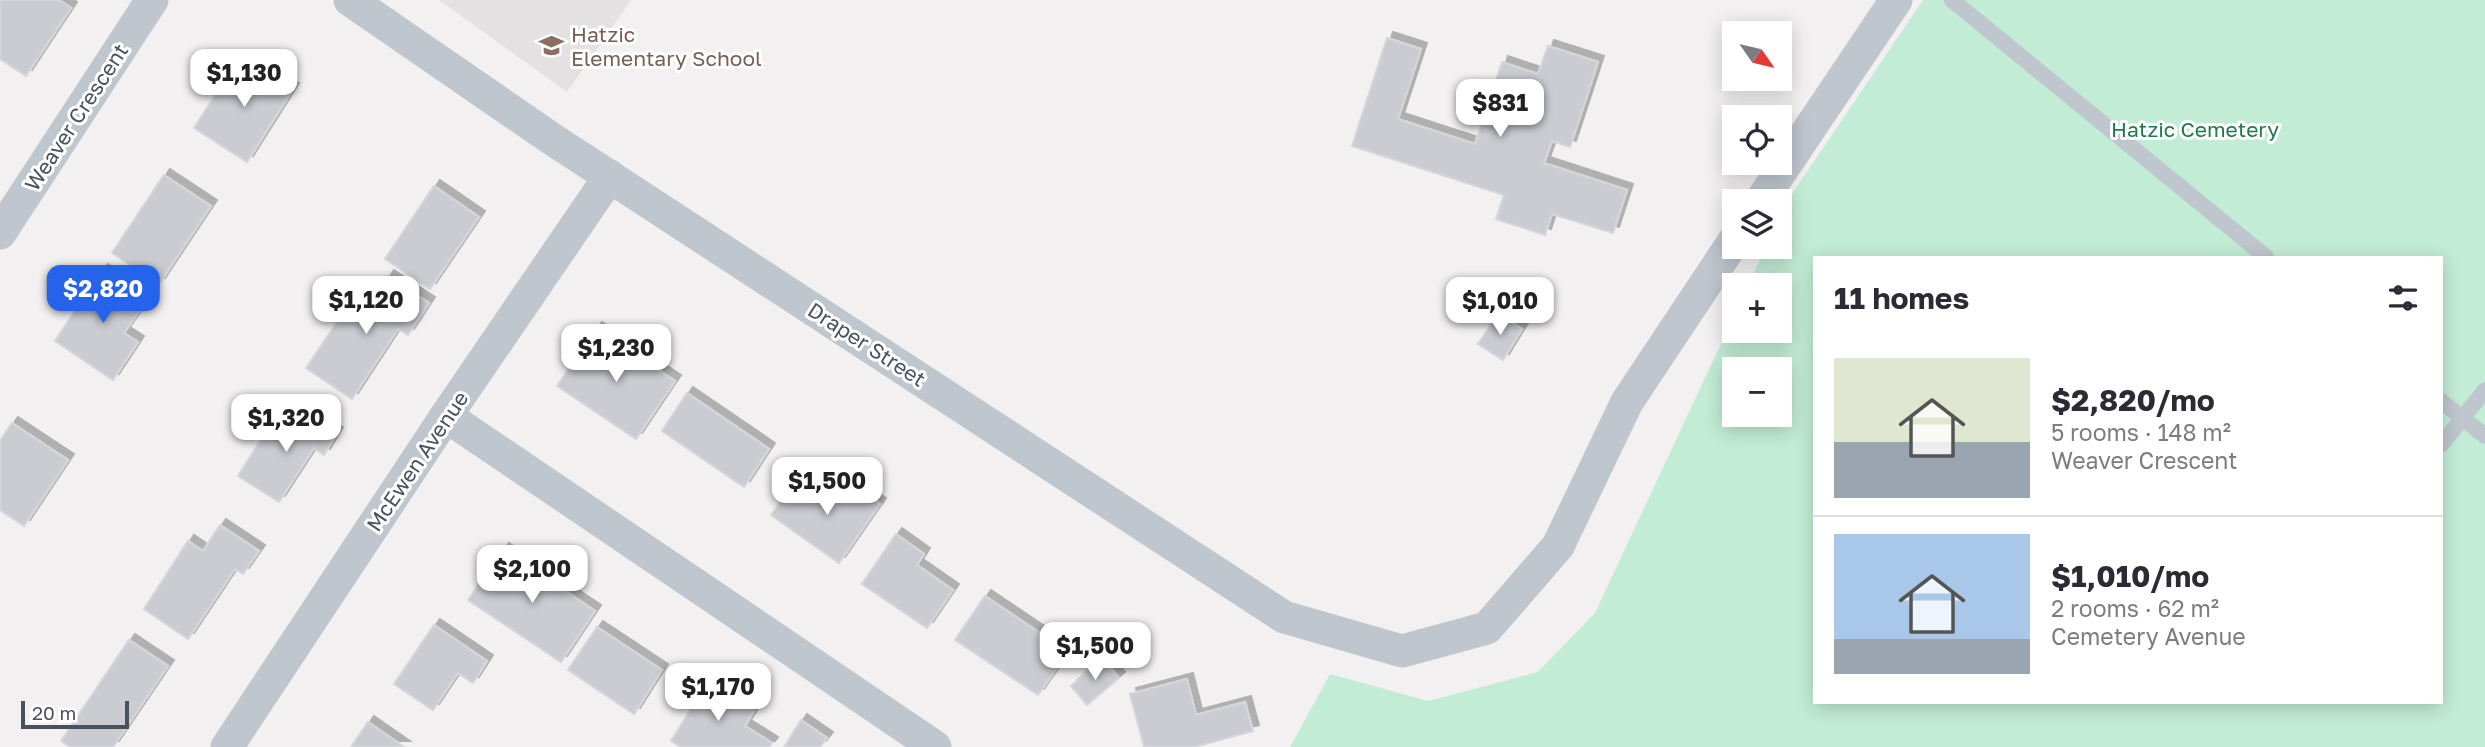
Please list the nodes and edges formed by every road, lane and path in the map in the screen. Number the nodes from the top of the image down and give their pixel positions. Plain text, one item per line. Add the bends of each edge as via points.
1 (152, 0) edge
2 (350, 0) edge
3 (1896, 0) edge
4 (1952, 0) edge
5 (610, 176) junction
6 (1769, 189) edge
7 (0, 233) edge
8 (2265, 256) edge
9 (1722, 259) edge
10 (2485, 390) edge
11 (2443, 403) edge
12 (446, 416) junction
13 (2463, 418) junction
14 (2485, 436) edge
15 (2443, 443) edge
16 (228, 747) edge
17 (936, 747) edge

1 - 7 street, Weaver Crescent
2 - 5 street, Draper Street
3 - 6 street
4 - 8 lane
5 - 9 street, Draper Street via 1284,617 1402,651 1487,628 1559,546 1627,402
5 - 12 street, McEwen Avenue
10 - 13 lane
11 - 13 lane
12 - 16 street, McEwen Avenue
12 - 17 street
13 - 14 lane
13 - 15 lane

